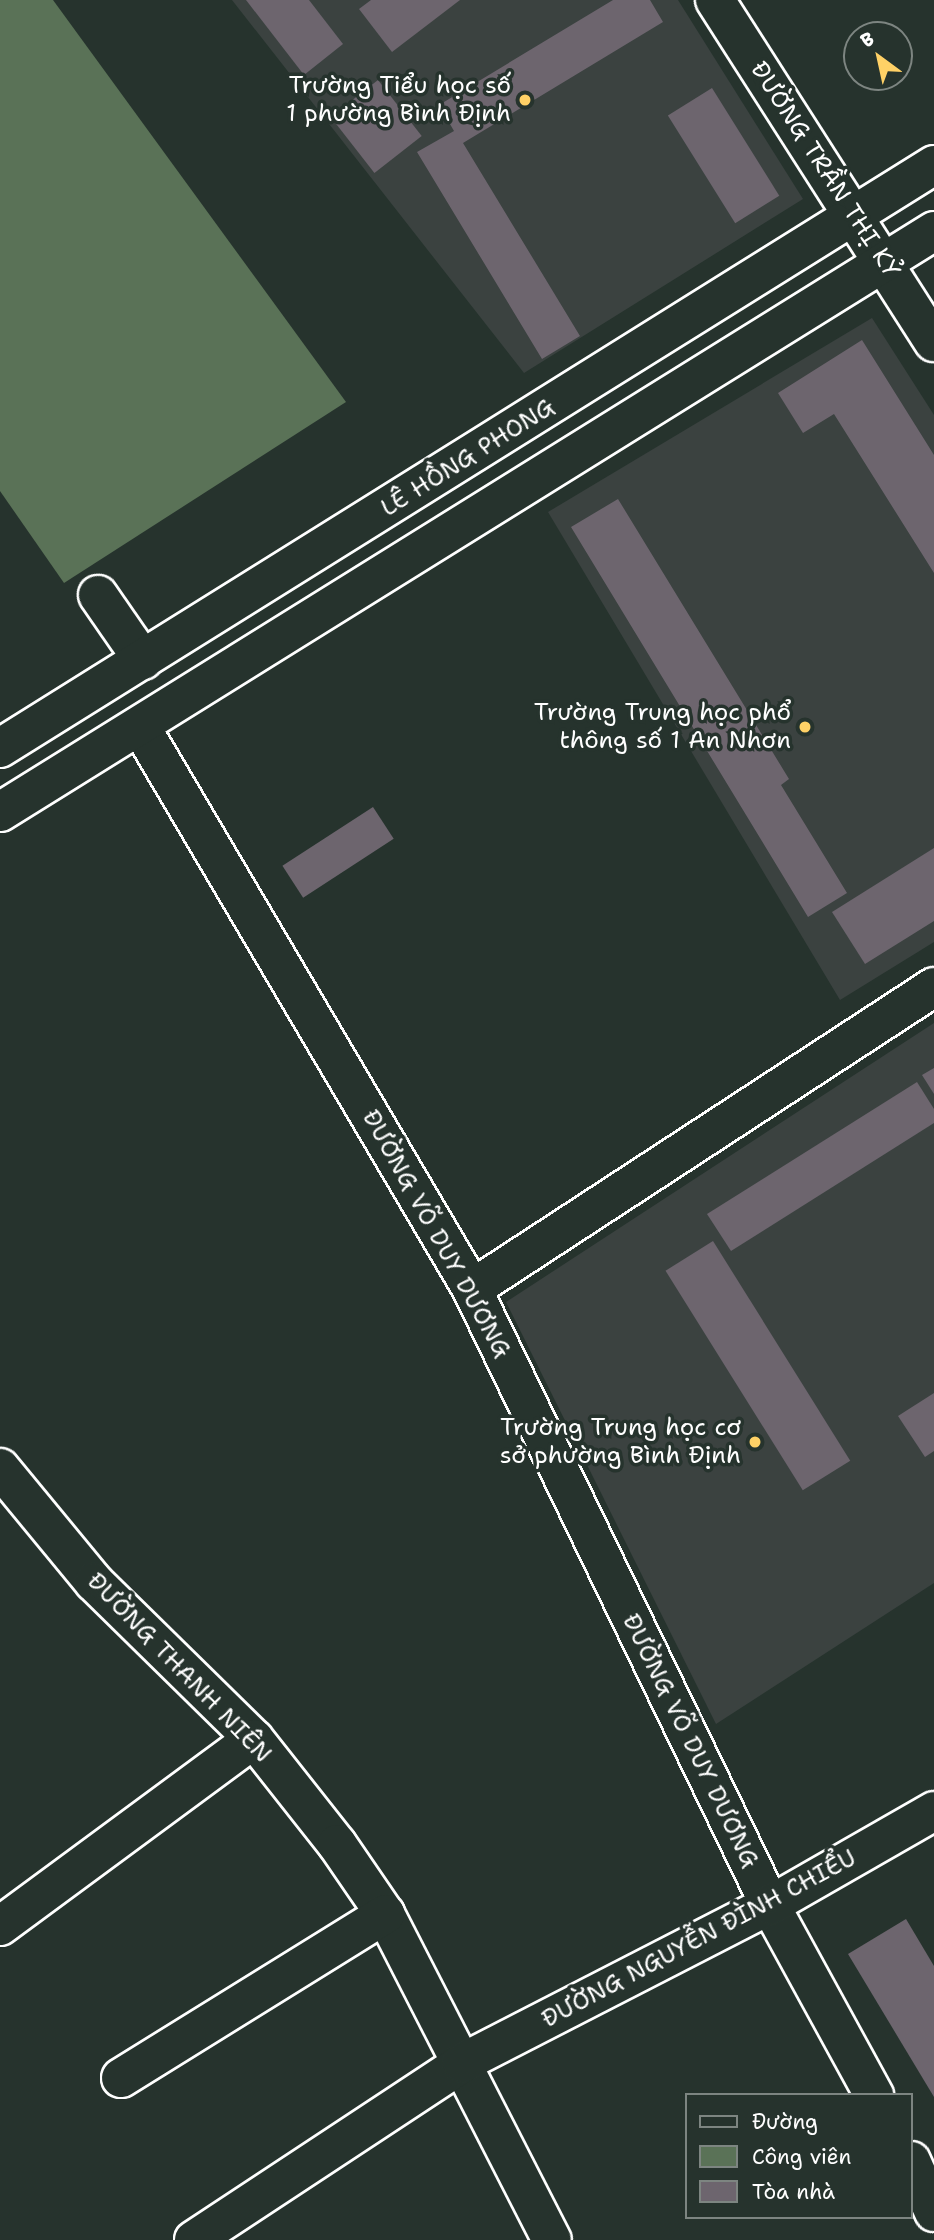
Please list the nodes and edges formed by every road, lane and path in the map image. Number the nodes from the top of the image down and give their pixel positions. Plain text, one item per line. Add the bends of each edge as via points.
1 (715, 0) edge
2 (934, 165) edge
3 (856, 215) junction
4 (934, 231) edge
5 (885, 263) junction
6 (697, 317) junction
7 (934, 342) edge
8 (724, 363) junction
9 (98, 595) dead end
10 (202, 623) junction
11 (143, 660) junction
12 (232, 668) junction
13 (140, 726) junction
14 (0, 748) edge
15 (0, 812) edge
16 (934, 987) edge
17 (472, 1289) junction
18 (0, 1468) edge
19 (254, 1740) junction
20 (934, 1811) edge
21 (770, 1905) junction
22 (385, 1914) junction
23 (0, 1926) edge
24 (462, 2063) junction
25 (121, 2078) dead end
26 (873, 2093) edge
27 (913, 2165) edge
28 (934, 2212) edge
29 (539, 2234) edge
30 (194, 2240) edge

1 - 3 street, ĐƯỜNG TRẦN THỊ KỶ
2 - 3 street, LÊ HỒNG PHONG
3 - 5 street, ĐƯỜNG TRẦN THỊ KỶ
3 - 6 street, LÊ HỒNG PHONG
4 - 5 street
5 - 7 street, ĐƯỜNG TRẦN THỊ KỶ
5 - 8 street
6 - 8 street
6 - 10 street, LÊ HỒNG PHONG
8 - 12 street
9 - 11 street
10 - 11 street, LÊ HỒNG PHONG
10 - 12 street
11 - 14 street, LÊ HỒNG PHONG
12 - 13 street
13 - 15 street
13 - 17 street, ĐƯỜNG VÕ DUY DƯƠNG
16 - 17 street
17 - 21 street, ĐƯỜNG VÕ DUY DƯƠNG
18 - 19 street, ĐƯỜNG THANH NIÊN via 93,1582
19 - 22 street, ĐƯỜNG THANH NIÊN
19 - 23 street
20 - 21 street, ĐƯỜNG NGUYỄN ĐÌNH CHIỂU
21 - 24 street, ĐƯỜNG NGUYỄN ĐÌNH CHIỂU
21 - 26 street, ĐƯỜNG VÕ DUY DƯƠNG
22 - 24 street, ĐƯỜNG THANH NIÊN
22 - 25 street
24 - 29 street, ĐƯỜNG THANH NIÊN
24 - 30 street, ĐƯỜNG NGUYỄN ĐÌNH CHIỂU
27 - 28 street

